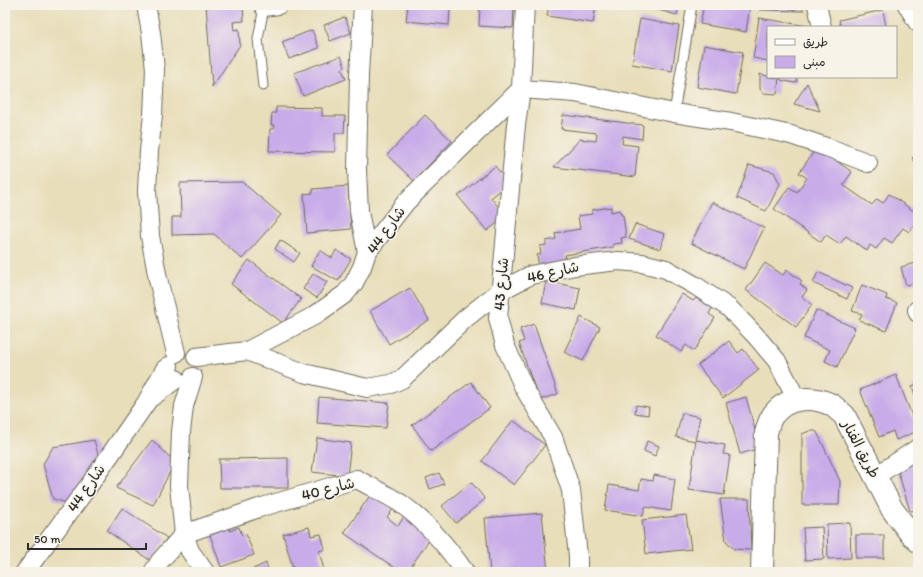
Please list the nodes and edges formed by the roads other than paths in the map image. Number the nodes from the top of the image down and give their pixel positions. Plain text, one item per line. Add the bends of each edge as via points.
1 (146, 5) edge
2 (525, 5) edge
3 (692, 5) edge
4 (817, 5) edge
5 (907, 5) edge
6 (268, 6) edge
7 (362, 7) edge
8 (918, 23) edge
9 (822, 26) edge
10 (263, 86) dead end
11 (521, 89) junction
12 (674, 113) junction
13 (868, 163) dead end
14 (367, 252) junction
15 (500, 290) junction
16 (247, 351) junction
17 (182, 363) junction
18 (797, 400) junction
19 (918, 448) edge
20 (876, 476) junction
21 (184, 534) junction
22 (918, 541) edge
23 (25, 572) edge
24 (153, 572) edge
25 (205, 572) edge
26 (465, 572) edge
27 (578, 572) edge
28 (762, 572) edge

1 - 17 street via 155,69 154,115 147,191 150,236 158,279
2 - 11 street, شارع 43
3 - 12 lane
4 - 9 street
5 - 8 street
6 - 10 lane via 258,39
7 - 14 street via 357,170 359,212
11 - 12 street via 575,93
11 - 14 street, شارع 44 via 406,202
11 - 15 street, شارع 43
12 - 13 street via 791,135
14 - 16 street, شارع 44 via 354,283 345,294 314,316
15 - 16 street, شارع 46 via 466,318 402,379 391,384 367,388 349,384 304,373
15 - 18 street, شارع 46 via 531,275 575,266 618,261 666,269 729,308 777,361
15 - 27 street, شارع 43 via 498,318 505,345 524,388 553,437 570,490
16 - 17 street, شارع 44
17 - 21 street via 179,393 184,406 179,486
17 - 23 street, شارع 44 via 165,369 146,403
18 - 20 street, طريق الفنار via 824,402 834,406 844,415
18 - 28 street, طريق الفنار via 781,406 772,417 766,433
19 - 20 street
20 - 22 street, طريق الفنار via 892,509
21 - 24 street
21 - 25 street via 190,551
21 - 26 street, شارع 40 via 258,508 357,479 401,504 434,531

